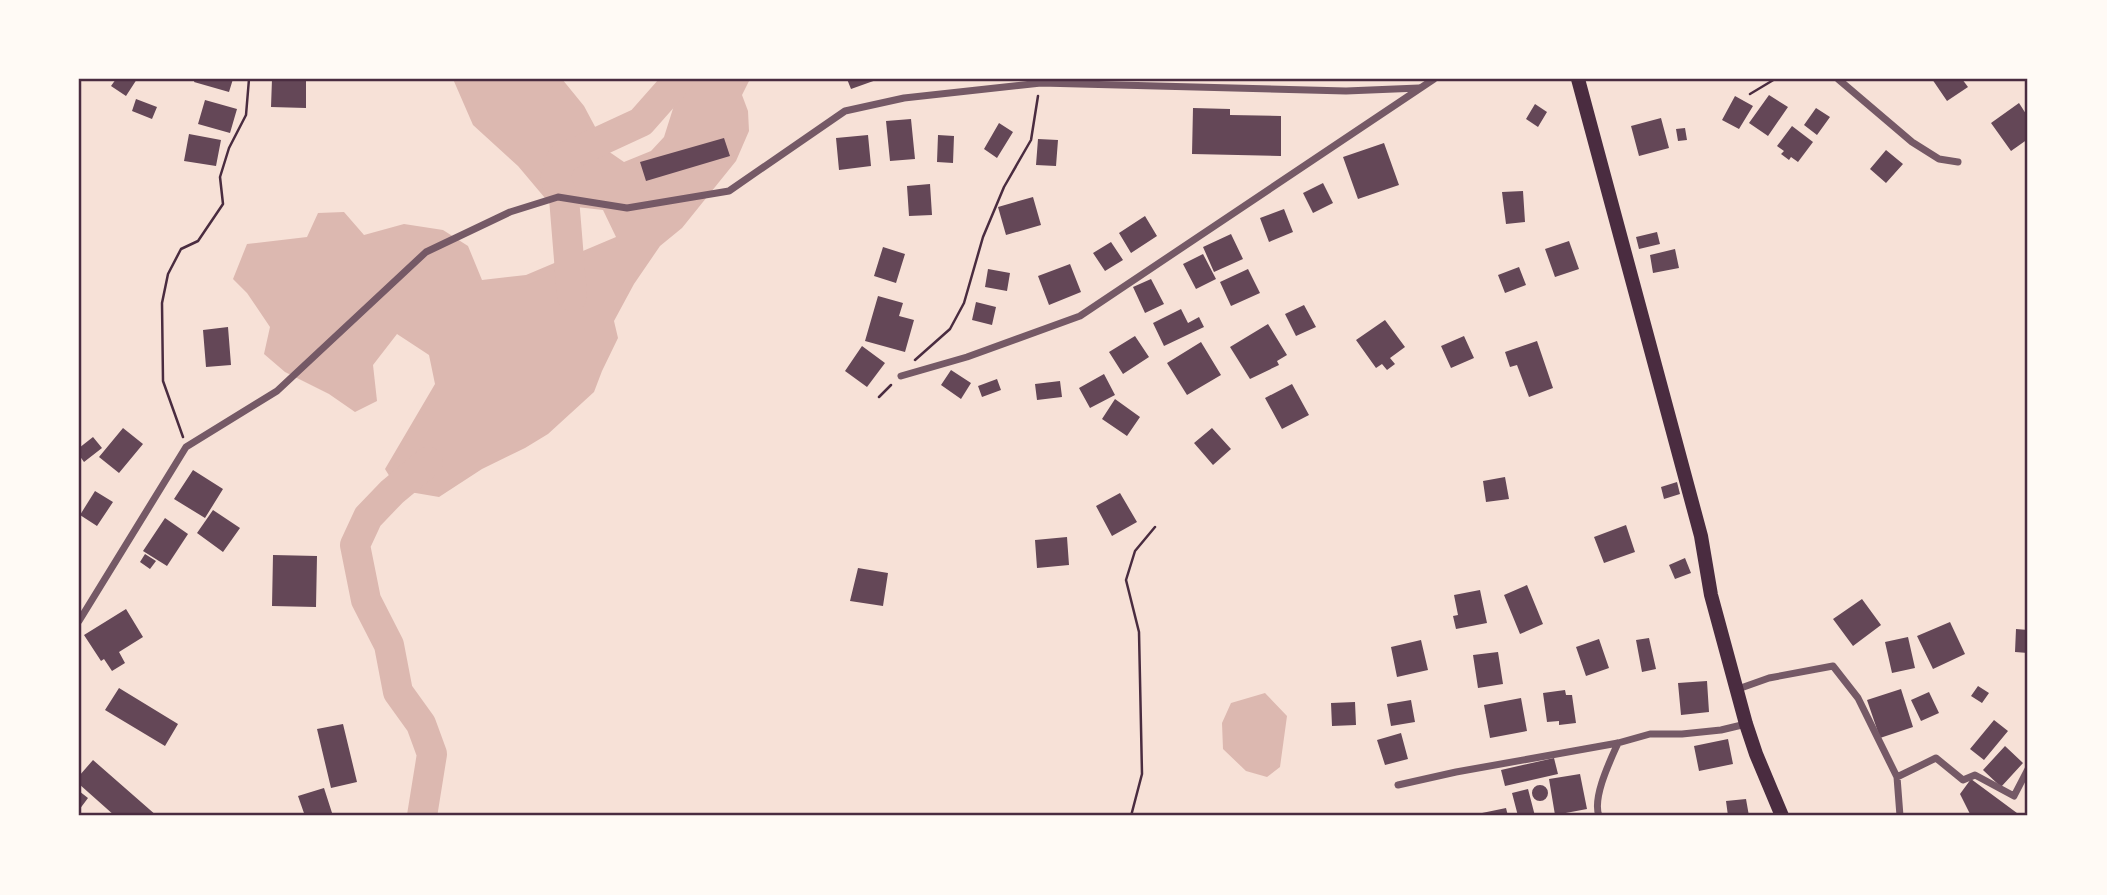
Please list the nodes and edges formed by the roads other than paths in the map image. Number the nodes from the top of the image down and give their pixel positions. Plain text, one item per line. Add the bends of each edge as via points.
1 (1434, 79) edge
2 (1578, 79) edge
3 (1838, 79) edge
4 (1419, 88) junction
5 (1958, 162) dead end
6 (901, 376) road end
7 (79, 621) edge
8 (1738, 689) junction
9 (1746, 724) junction
10 (1618, 743) junction
11 (2028, 769) edge
12 (1897, 777) junction
13 (1398, 785) dead end
14 (1599, 816) edge
15 (1782, 816) edge
16 (1900, 816) edge

1 - 4 street
2 - 8 main road
3 - 5 street via 1912,142 1939,159
4 - 6 street via 1080,316
4 - 7 street via 1346,91 1041,83 904,98 845,111 729,191 627,208 558,197 510,212 426,251 277,391 186,447
8 - 9 main road
8 - 12 street via 1833,666 1858,698
9 - 10 street via 1650,734
9 - 15 main road
10 - 13 street
10 - 14 street via 1603,778
11 - 12 street via 2014,796 1975,775 1963,780 1936,758
12 - 16 street

